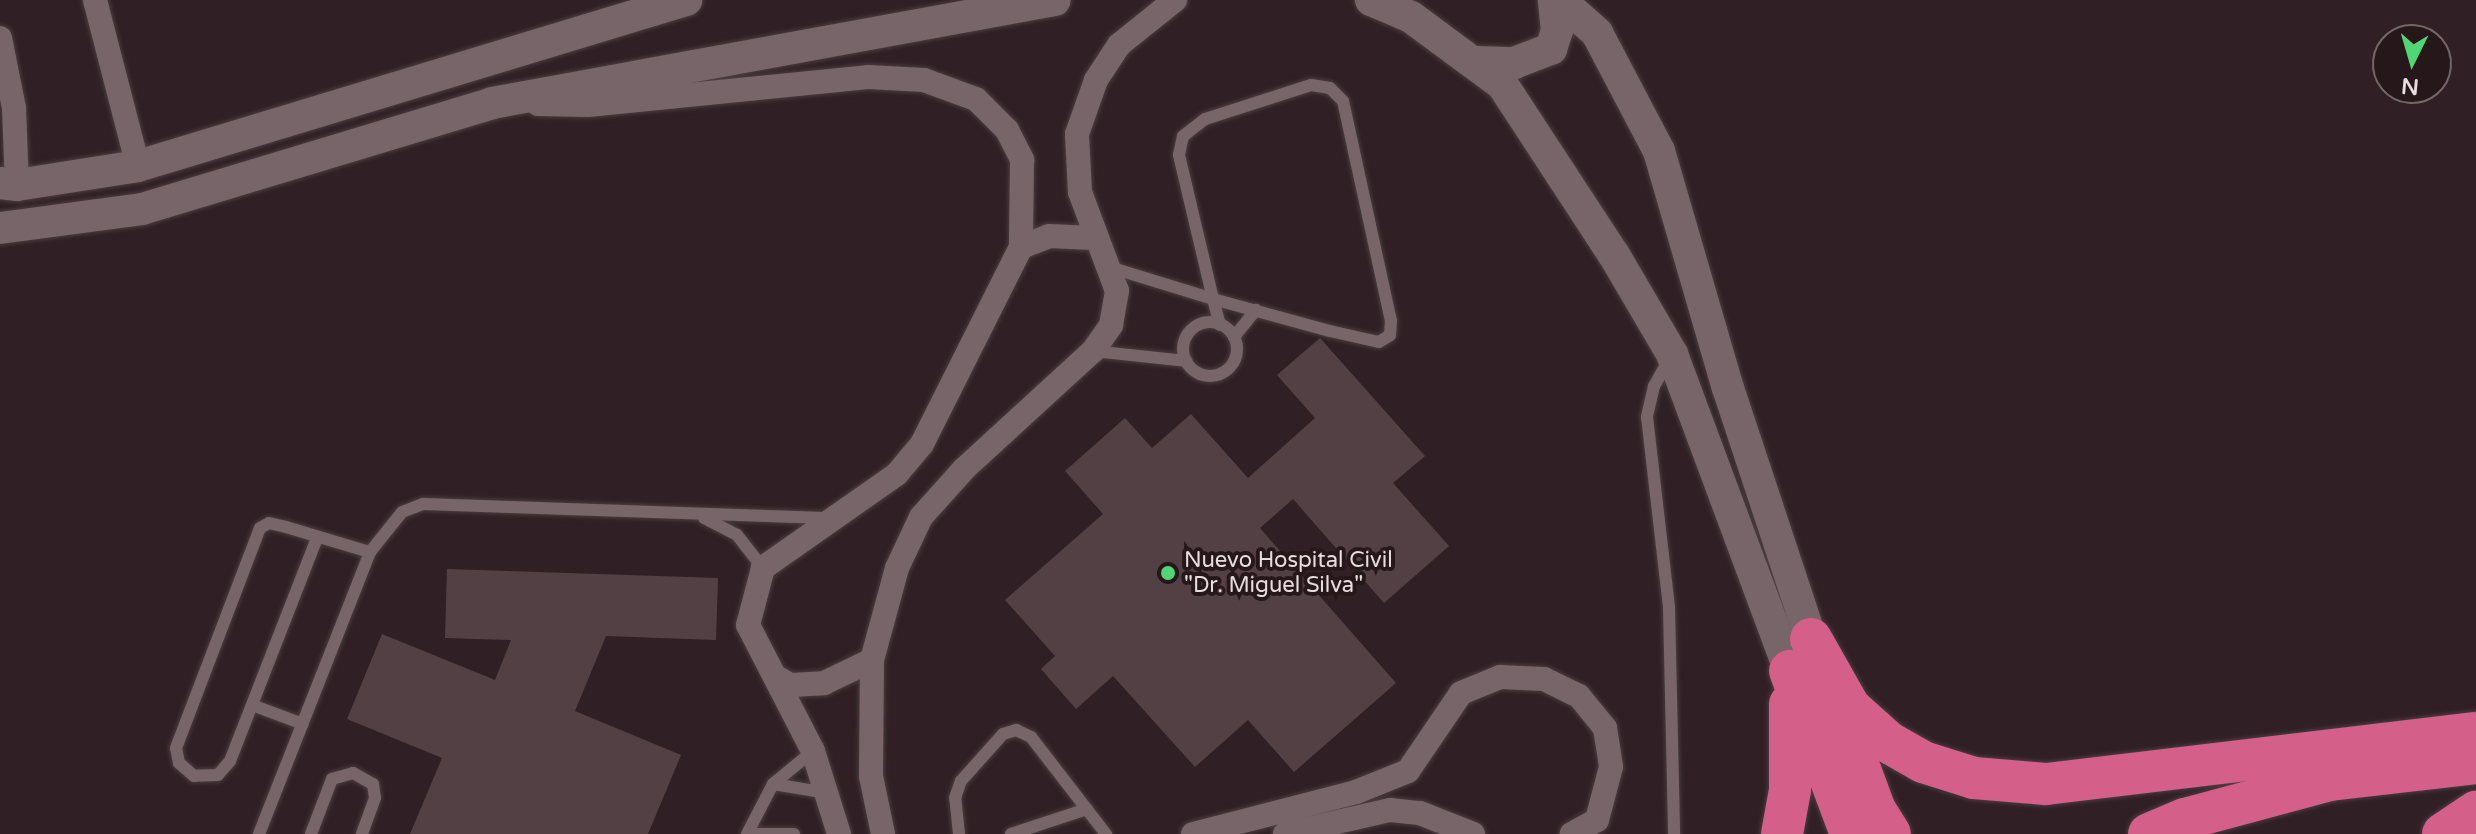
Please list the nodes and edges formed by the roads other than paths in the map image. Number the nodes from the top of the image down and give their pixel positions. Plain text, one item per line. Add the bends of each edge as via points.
1 (95, 0) edge
2 (686, 0) edge
3 (957, 0) edge
4 (1055, 0) edge
5 (1175, 0) edge
6 (1371, 0) edge
7 (1554, 0) edge
8 (1560, 0) edge
9 (993, 11) junction
10 (0, 38) edge
11 (1478, 62) junction
12 (492, 103) junction
13 (138, 166) junction
14 (9, 184) edge
15 (0, 228) edge
16 (1093, 238) junction
17 (1021, 247) junction
18 (1106, 266) junction
19 (1213, 299) junction
20 (1256, 310) junction
21 (1220, 325) junction
22 (1234, 337) junction
23 (1093, 351) junction
24 (1672, 354) junction
25 (1186, 361) junction
26 (697, 516) junction
27 (830, 519) junction
28 (317, 538) junction
29 (370, 552) junction
30 (763, 568) junction
31 (1801, 655) junction
32 (872, 660) junction
33 (780, 679) junction
34 (252, 705) junction
35 (303, 724) junction
36 (2476, 733) edge
37 (813, 751) junction
38 (2476, 763) edge
39 (773, 784) junction
40 (828, 793) junction
41 (1087, 809) junction
42 (2476, 812) edge
43 (2167, 826) edge
44 (259, 834) edge
45 (311, 834) edge
46 (362, 834) edge
47 (747, 834) edge
48 (754, 834) edge
49 (794, 834) edge
50 (839, 834) edge
51 (883, 834) edge
52 (959, 834) edge
53 (1011, 834) edge
54 (1106, 834) edge
55 (1193, 834) edge
56 (1285, 834) edge
57 (1473, 834) edge
58 (1572, 834) edge
59 (1674, 834) edge
60 (1782, 834) edge
61 (1851, 834) edge
62 (1890, 834) edge
63 (2249, 834) edge
64 (2443, 834) edge

1 - 13 street
2 - 13 street
3 - 9 street
4 - 9 street
5 - 16 street via 1119,45 1096,80 1077,134 1080,192
6 - 11 street via 1411,17
7 - 11 street via 1557,31 1551,49 1514,63
8 - 31 street via 1597,33 1659,151
9 - 12 street
10 - 14 street via 14,108
11 - 24 street via 1502,84
12 - 15 street via 142,209
12 - 17 street via 588,105 868,77 924,80 976,99 1007,130 1022,160
13 - 14 street
16 - 17 street via 1049,236
16 - 18 street
17 - 27 street via 922,444 897,474
18 - 19 lane
18 - 23 street via 1117,291 1111,325
19 - 20 lane
19 - 20 lane via 1179,155 1183,136 1205,119 1311,85 1330,88 1343,101 1390,335 1379,342
19 - 21 lane
20 - 22 lane
21 - 22 lane
21 - 25 lane via 1194,328 1184,343
22 - 25 lane via 1236,355 1226,370 1200,374
23 - 25 lane
23 - 32 street via 964,469 921,517 897,568
24 - 31 street
24 - 59 lane via 1654,386 1647,417 1669,608
26 - 27 lane
26 - 29 lane via 423,504 386,526
26 - 30 lane via 737,535
27 - 30 street
28 - 29 lane
28 - 34 lane
28 - 34 lane via 269,523 260,528 179,737 179,763 194,776 218,775 230,761
29 - 35 lane
30 - 33 street via 748,625
31 - 36 highway via 1888,742 1923,762 1974,778 2060,782
31 - 60 highway
31 - 61 highway
31 - 62 highway
32 - 33 street via 824,683 790,685
32 - 51 street via 871,776
33 - 37 street
34 - 35 lane
35 - 44 lane
37 - 39 lane
37 - 40 street
38 - 43 highway via 2330,780
39 - 40 lane
39 - 47 lane
40 - 50 street
41 - 52 lane via 1031,737 1016,730 1003,734 961,781 955,798
41 - 53 lane
41 - 54 lane
42 - 64 highway
43 - 63 highway
45 - 46 lane via 332,779 353,773 373,784 375,798
48 - 49 lane
55 - 58 street via 1356,792 1408,771 1461,693 1500,677 1544,679 1579,696 1605,728 1611,767 1597,820
56 - 57 street via 1390,810 1420,813

